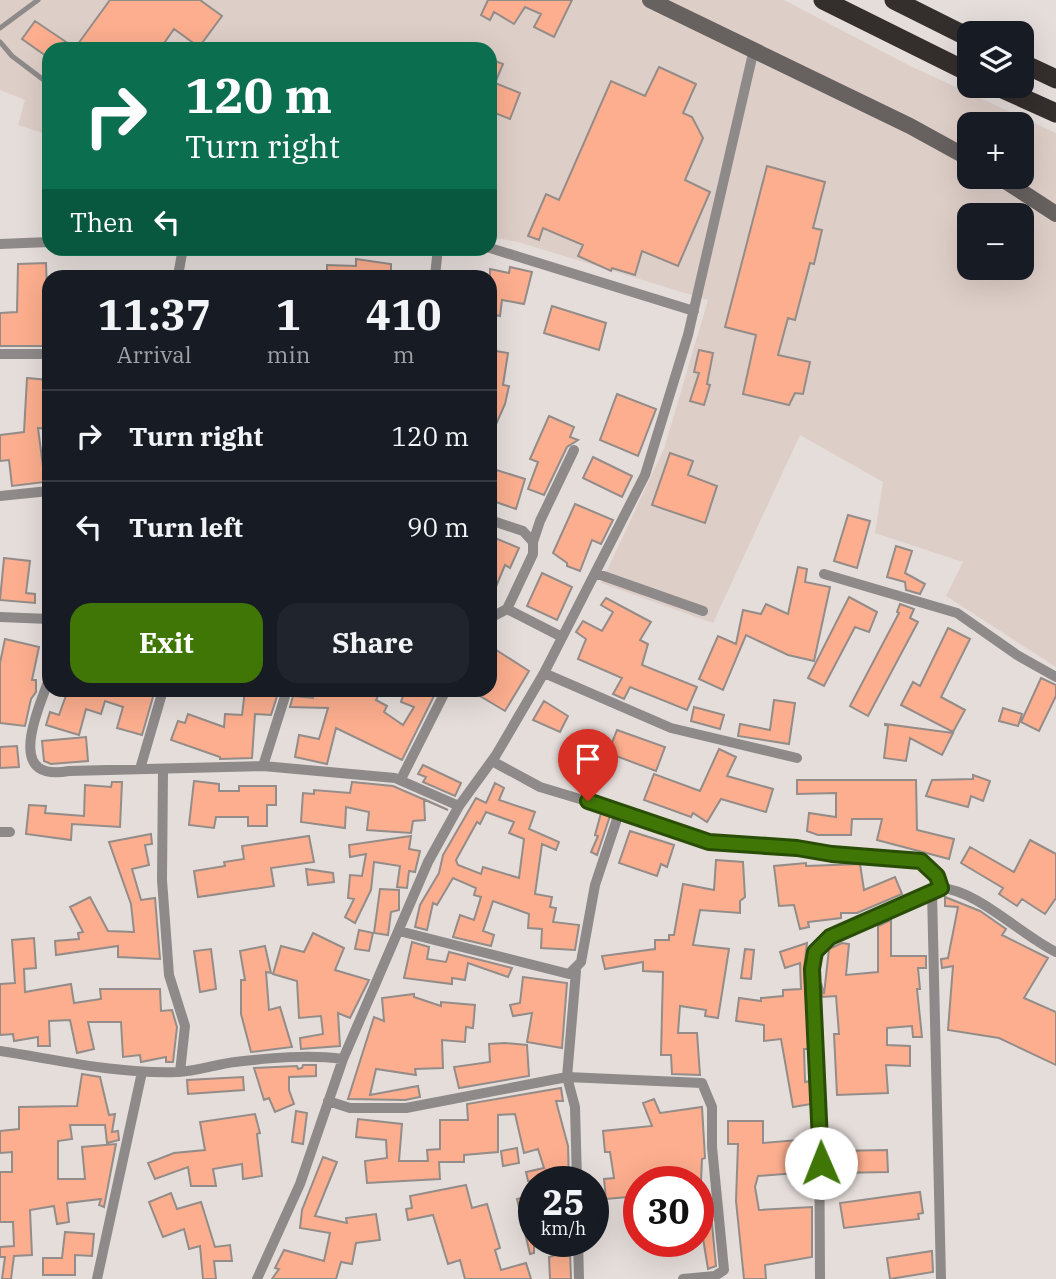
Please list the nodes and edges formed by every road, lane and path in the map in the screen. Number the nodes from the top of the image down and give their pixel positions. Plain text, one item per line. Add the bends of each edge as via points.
1 (38, 0) edge
2 (650, 0) edge
3 (823, 0) edge
4 (894, 0) edge
5 (0, 28) edge
6 (957, 32) edge
7 (0, 42) edge
8 (754, 49) junction
9 (957, 67) edge
10 (1034, 69) edge
11 (42, 79) edge
12 (1056, 79) edge
13 (1023, 98) edge
14 (1056, 113) edge
15 (957, 152) edge
16 (1017, 189) edge
17 (1056, 214) edge
18 (42, 242) edge
19 (0, 244) edge
20 (497, 250) edge
21 (694, 311) junction
22 (0, 354) edge
23 (42, 354) edge
24 (574, 450) dead end
25 (42, 492) edge
26 (0, 496) edge
27 (497, 522) edge
28 (533, 542) junction
29 (595, 573) junction
30 (824, 574) dead end
31 (507, 609) junction
32 (703, 611) dead end
33 (497, 614) edge
34 (0, 617) edge
35 (42, 619) edge
36 (562, 637) junction
37 (544, 673) junction
38 (1056, 677) edge
39 (44, 697) edge
40 (161, 697) edge
41 (285, 697) edge
42 (442, 697) edge
43 (797, 758) dead end
44 (492, 761) junction
45 (263, 766) junction
46 (140, 769) junction
47 (163, 770) junction
48 (401, 779) junction
49 (459, 806) junction
50 (620, 810) junction
51 (936, 890) junction
52 (399, 931) junction
53 (1056, 951) edge
54 (576, 971) junction
55 (0, 1051) edge
56 (343, 1059) junction
57 (142, 1072) junction
58 (180, 1072) junction
59 (567, 1077) junction
60 (328, 1101) junction
61 (577, 1166) edge
62 (578, 1257) edge
63 (97, 1279) edge
64 (257, 1279) edge
65 (579, 1279) edge
66 (683, 1279) edge
67 (820, 1279) edge
68 (942, 1279) edge

1 - 5 lane
2 - 8 street
3 - 9 highway
4 - 6 highway
7 - 11 lane
8 - 15 street
8 - 21 street
10 - 12 highway
13 - 14 highway
16 - 17 street
18 - 19 street
20 - 21 street
21 - 29 street via 645,475
22 - 23 street
24 - 28 street
25 - 26 street
27 - 28 street via 523,531
28 - 31 street via 533,554
29 - 32 street
29 - 36 street
30 - 38 street via 957,613
31 - 33 street
31 - 36 street
34 - 35 street
36 - 37 street
37 - 43 street via 671,728
37 - 44 street
39 - 46 street via 29,748 32,762 40,770 53,774
40 - 46 street
41 - 45 street
42 - 48 street
44 - 49 street
44 - 50 street via 540,787
45 - 47 street
45 - 48 street
46 - 47 street
47 - 58 street via 162,880 169,975 184,1027
48 - 49 street
49 - 52 street via 428,862
50 - 51 street via 709,842 921,861 937,876
50 - 54 street via 595,885
51 - 53 street via 955,889
51 - 67 street via 830,937 815,952
51 - 68 street
52 - 54 street via 569,974
52 - 56 street
54 - 59 street
55 - 57 street via 88,1068
56 - 58 street via 322,1056 234,1062
56 - 60 street
57 - 58 street
57 - 63 street
59 - 60 street via 406,1108 350,1108
59 - 61 street via 575,1107
59 - 66 street via 702,1083 712,1107 724,1270 715,1276
60 - 64 street via 300,1184
62 - 65 street

